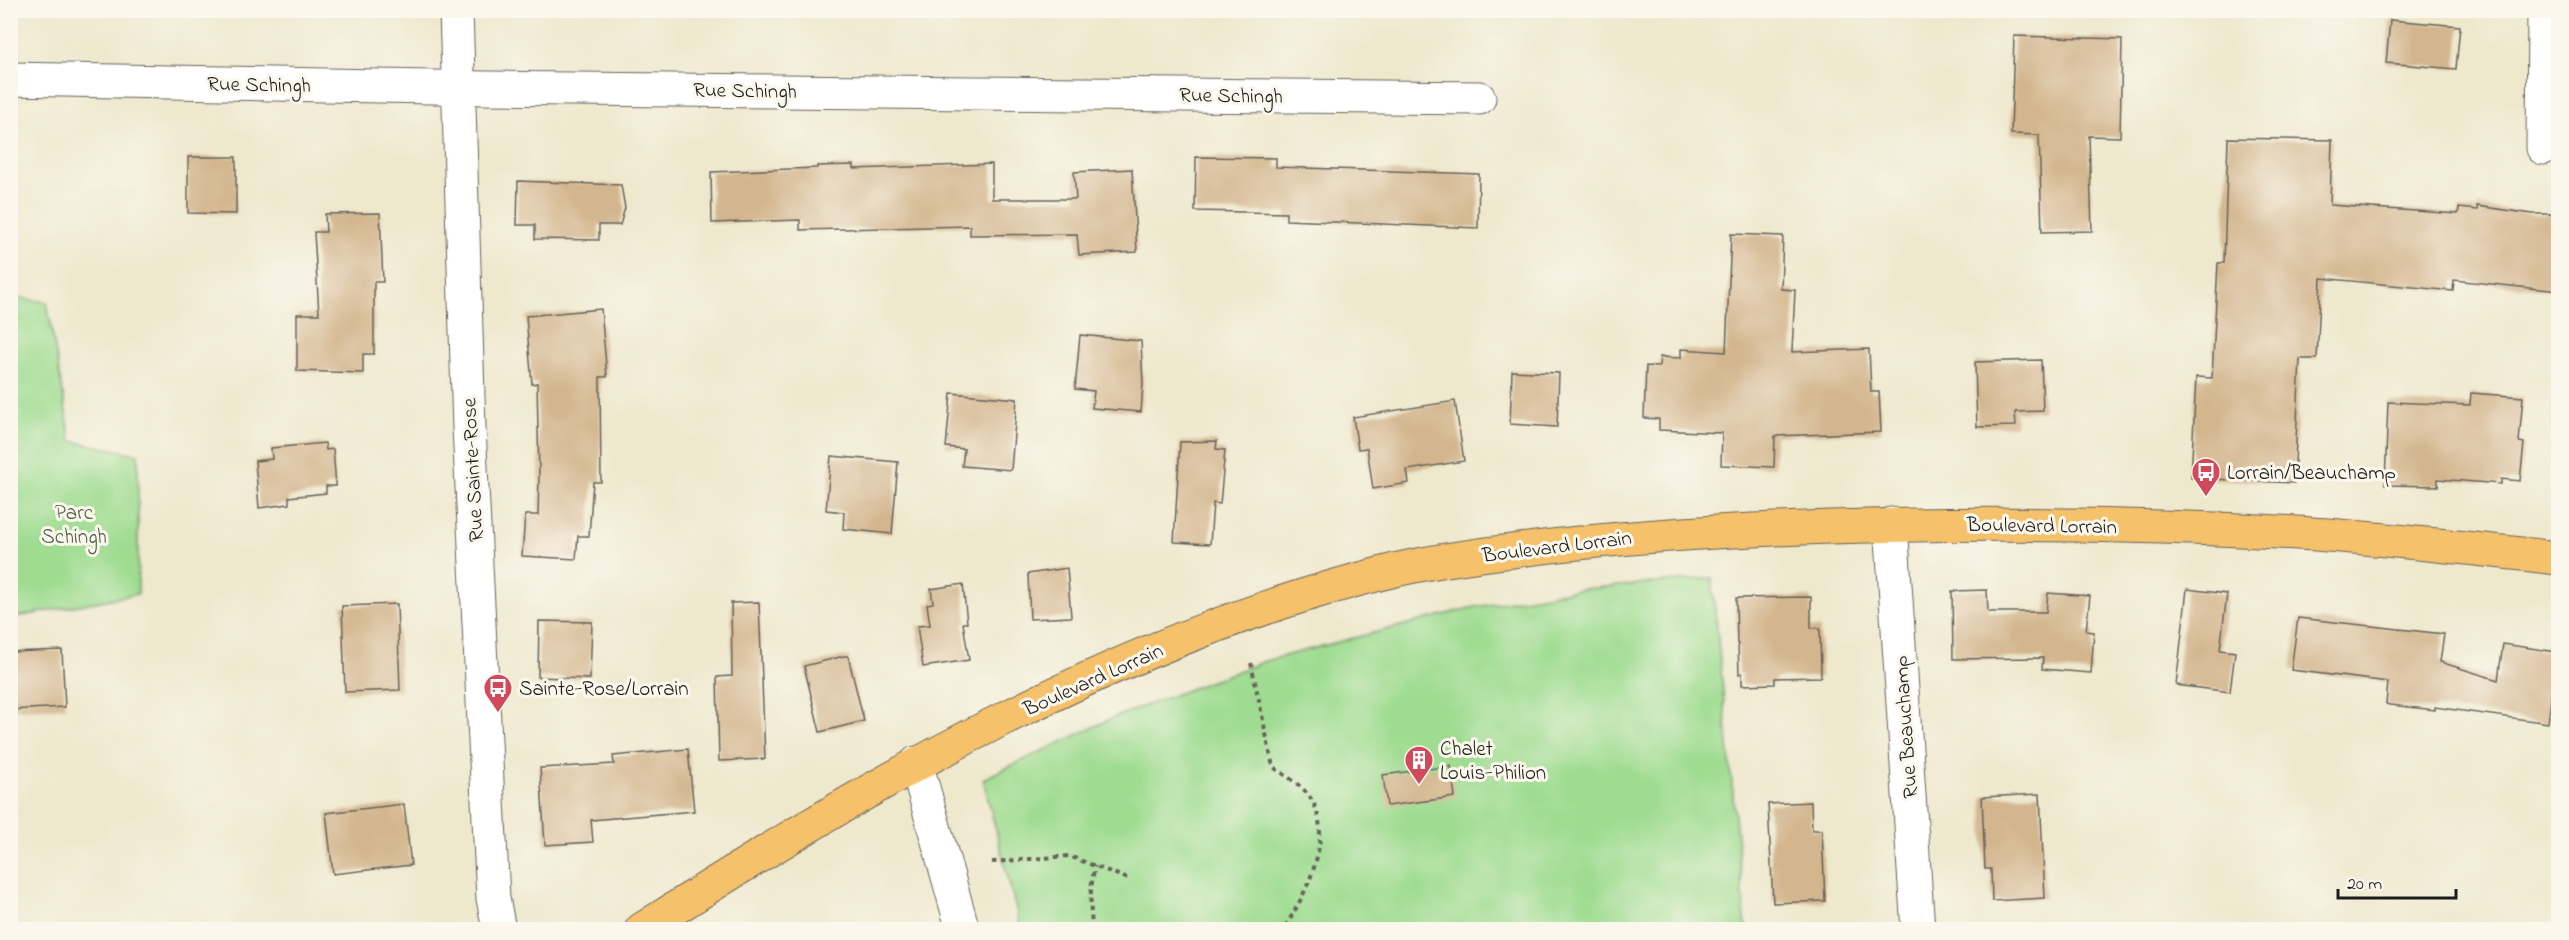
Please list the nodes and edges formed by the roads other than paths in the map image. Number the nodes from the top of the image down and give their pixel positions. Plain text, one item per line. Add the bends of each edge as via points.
1 (456, 10) edge
2 (2544, 10) edge
3 (10, 80) edge
4 (458, 87) junction
5 (1479, 98) dead end
6 (2543, 148) dead end
7 (1891, 524) junction
8 (2559, 558) edge
9 (916, 763) junction
10 (500, 930) edge
11 (641, 930) edge
12 (963, 930) edge
13 (1918, 930) edge

1 - 4 street, Rue Sainte-Rose
2 - 6 street
3 - 4 street, Rue Schingh
4 - 5 street, Rue Schingh
4 - 10 street, Rue Sainte-Rose via 469,428 493,898
7 - 8 main road, Boulevard Lorrain via 2171,527 2305,533
7 - 9 main road, Boulevard Lorrain via 1572,542 1450,558 1384,572 1184,639 1087,679
7 - 13 street, Rue Beauchamp
9 - 11 main road, Boulevard Lorrain via 775,845
9 - 12 street

